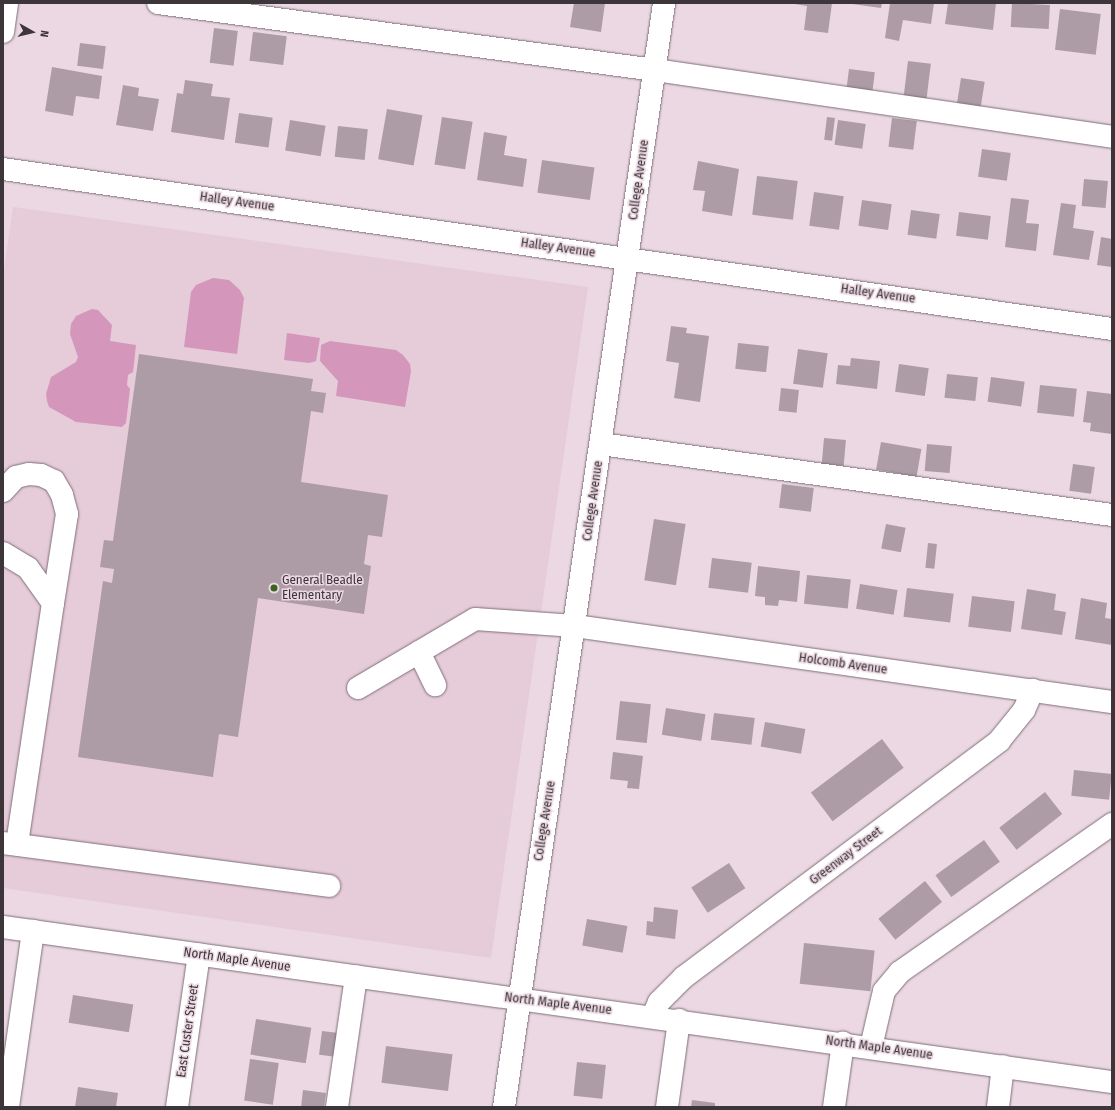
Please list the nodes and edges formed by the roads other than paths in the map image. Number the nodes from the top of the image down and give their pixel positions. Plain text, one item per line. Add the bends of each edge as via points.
1 (7, 3) edge
2 (158, 3) edge
3 (664, 3) edge
4 (3, 32) edge
5 (655, 70) junction
6 (1112, 137) edge
7 (3, 168) edge
8 (629, 258) junction
9 (1112, 329) edge
10 (601, 444) junction
11 (3, 491) edge
12 (1112, 515) edge
13 (3, 553) edge
14 (53, 602) junction
15 (575, 626) junction
16 (419, 652) junction
17 (435, 685) dead end
18 (358, 688) dead end
19 (1033, 690) junction
20 (1112, 702) edge
21 (1112, 824) edge
22 (10, 843) edge
23 (330, 886) dead end
24 (3, 927) edge
25 (33, 931) junction
26 (199, 955) junction
27 (356, 976) junction
28 (519, 998) junction
29 (653, 1016) junction
30 (679, 1020) junction
31 (843, 1043) junction
32 (871, 1047) junction
33 (1003, 1066) junction
34 (1112, 1082) edge
35 (8, 1107) edge
36 (177, 1107) edge
37 (337, 1107) edge
38 (504, 1107) edge
39 (667, 1107) edge
40 (834, 1107) edge
41 (998, 1107) edge

1 - 4 street
2 - 5 street
3 - 5 street, College Avenue
5 - 6 street
5 - 8 street, College Avenue
7 - 8 street, Halley Avenue
8 - 9 street, Halley Avenue
8 - 10 street, College Avenue
10 - 12 street
10 - 15 street, College Avenue
11 - 14 street via 16,477 35,474 54,481 62,495 67,514
13 - 14 street via 28,568
14 - 22 street
15 - 16 street, Holcomb Avenue via 475,619
15 - 19 street, Holcomb Avenue
15 - 28 street, College Avenue
16 - 17 street
16 - 18 street, Holcomb Avenue
19 - 20 street, Holcomb Avenue
19 - 29 street, Greenway Street via 1024,710 999,741 684,977 669,989
21 - 32 street via 900,972 884,991
22 - 23 street
24 - 25 street, North Maple Avenue
25 - 26 street, North Maple Avenue
25 - 35 street
26 - 27 street, North Maple Avenue
26 - 36 street, East Custer Street
27 - 28 street, North Maple Avenue
27 - 37 street
28 - 29 street, North Maple Avenue
28 - 38 street, College Avenue
29 - 30 street, North Maple Avenue
30 - 31 street, North Maple Avenue
30 - 39 street
31 - 32 street, North Maple Avenue
31 - 40 street
32 - 33 street, North Maple Avenue
33 - 34 street, North Maple Avenue
33 - 41 street

